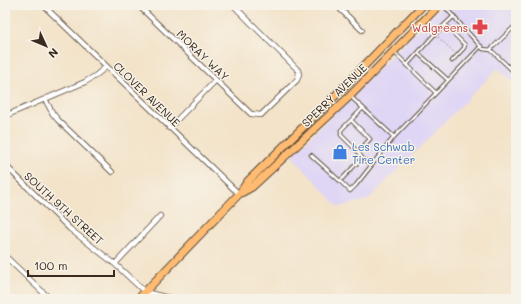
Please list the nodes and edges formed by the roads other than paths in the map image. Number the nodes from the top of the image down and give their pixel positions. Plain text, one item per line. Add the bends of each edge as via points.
1 (43, 5) edge
2 (138, 5) edge
3 (233, 5) edge
4 (336, 5) edge
5 (423, 5) edge
6 (439, 5) edge
7 (443, 5) edge
8 (454, 16) junction
9 (445, 25) junction
10 (516, 25) edge
11 (362, 30) dead end
12 (516, 37) edge
13 (516, 43) edge
14 (481, 46) junction
15 (491, 50) junction
16 (394, 52) junction
17 (418, 53) junction
18 (452, 61) dead end
19 (407, 65) junction
20 (106, 67) junction
21 (516, 74) edge
22 (216, 80) junction
23 (448, 80) junction
24 (436, 93) junction
25 (350, 96) junction
26 (45, 99) junction
27 (363, 108) junction
28 (5, 116) edge
29 (351, 120) junction
30 (169, 128) junction
31 (394, 137) junction
32 (358, 152) junction
33 (311, 156) dead end
34 (362, 158) junction
35 (5, 165) edge
36 (371, 165) junction
37 (112, 172) dead end
38 (340, 181) junction
39 (239, 194) junction
40 (160, 216) dead end
41 (5, 256) edge
42 (114, 264) junction
43 (145, 292) junction
44 (50, 299) edge
45 (138, 299) edge
46 (173, 299) edge

1 - 20 street, CLOVER AVENUE
2 - 22 street, MORAY WAY
3 - 22 street, MORAY WAY via 296,66 298,77 264,113 257,116 251,114
4 - 11 street
5 - 39 main road, SPERRY AVENUE
6 - 16 main road, SPERRY AVENUE
7 - 8 lane
8 - 9 lane
8 - 14 lane
9 - 17 lane
9 - 18 lane via 465,45
10 - 15 lane
12 - 13 lane
14 - 15 lane via 483,49
14 - 23 lane
15 - 21 lane
16 - 19 lane
16 - 25 main road, SPERRY AVENUE
17 - 19 lane
17 - 23 lane
19 - 24 lane
20 - 26 street via 85,82
20 - 30 street, CLOVER AVENUE
22 - 30 street
23 - 24 lane
24 - 31 lane
25 - 27 lane
25 - 39 main road, SPERRY AVENUE via 252,187
26 - 28 street
26 - 37 street via 58,120
27 - 29 lane
27 - 31 lane
29 - 32 lane via 341,130 341,135
29 - 32 lane via 370,139
30 - 39 street, CLOVER AVENUE
31 - 36 lane
32 - 34 lane
33 - 38 lane
34 - 36 lane
34 - 38 lane
35 - 42 street, SOUTH 9TH STREET via 70,229
36 - 38 lane via 350,191
39 - 43 main road, SPERRY AVENUE
40 - 42 street
41 - 44 street
42 - 43 street, SOUTH 9TH STREET
43 - 45 main road, SPERRY AVENUE
43 - 46 street, SOUTH 9TH STREET

